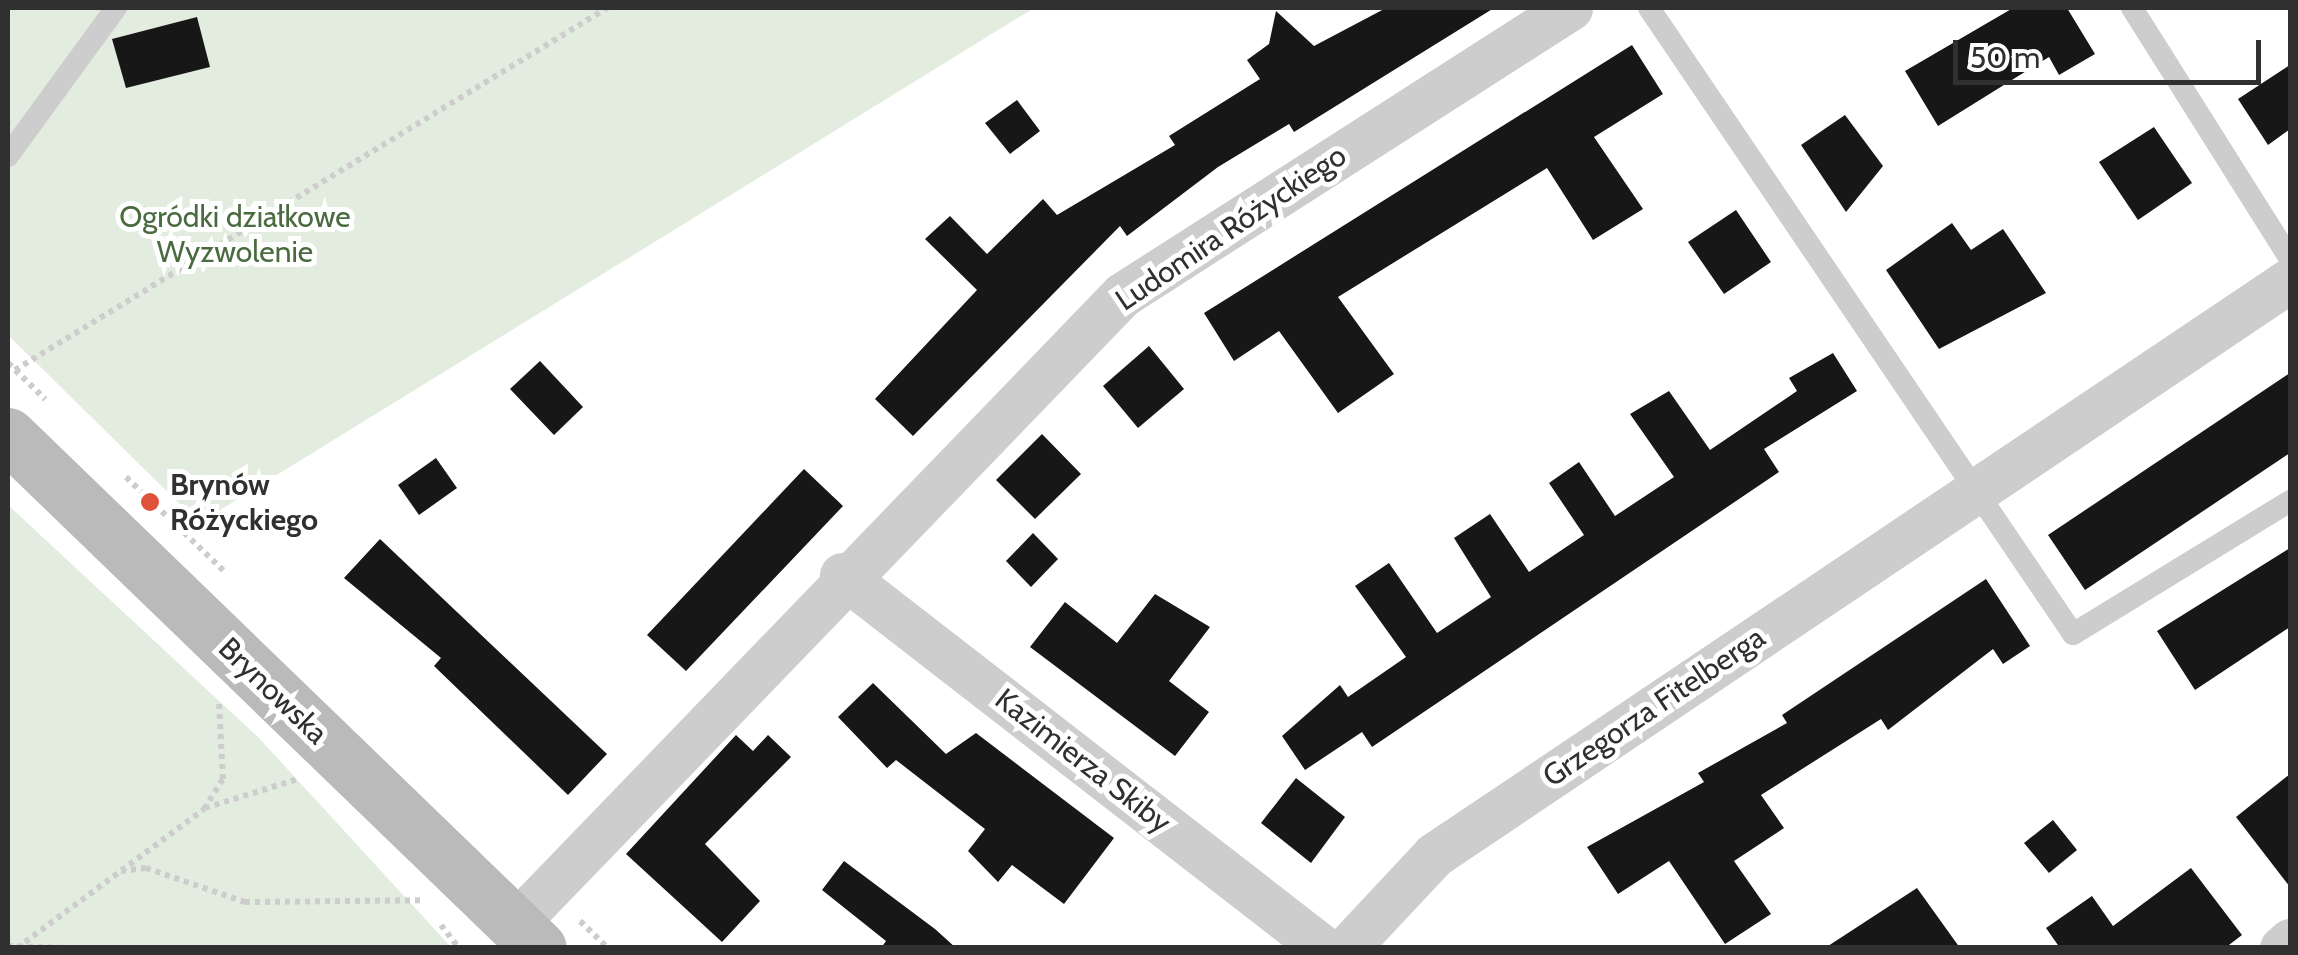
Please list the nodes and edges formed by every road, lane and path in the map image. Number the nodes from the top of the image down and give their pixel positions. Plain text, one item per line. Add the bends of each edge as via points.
1 (116, 8) edge
2 (607, 8) edge
3 (1570, 8) edge
4 (1649, 8) edge
5 (2132, 8) edge
6 (8, 156) edge
7 (2290, 258) edge
8 (2290, 280) edge
9 (15, 370) dead end
10 (8, 434) edge
11 (1979, 487) junction
12 (2290, 500) edge
13 (842, 575) junction
14 (218, 684) dead end
15 (313, 775) dead end
16 (204, 809) junction
17 (120, 871) junction
18 (422, 900) dead end
19 (527, 936) edge
20 (2290, 941) edge
21 (25, 942) junction
22 (8, 946) edge
23 (17, 948) edge
24 (68, 948) edge
25 (1324, 948) edge
26 (1347, 948) edge
27 (2282, 948) edge

1 - 6 lane
2 - 9 path
3 - 13 street, Ludomira Różyckiego via 1122,295
4 - 11 lane
5 - 7 lane
8 - 11 street, Grzegorza Fitelberga
10 - 19 main road, Brynowska
11 - 12 lane via 2073,634
11 - 26 street, Grzegorza Fitelberga via 1434,855
13 - 19 street, Ludomira Różyckiego
13 - 25 street, Kazimierza Skiby
14 - 16 path via 222,779
15 - 16 path
16 - 17 path
17 - 18 path via 146,868 245,902
17 - 21 path
20 - 27 street
21 - 22 path
21 - 23 path
21 - 24 path

